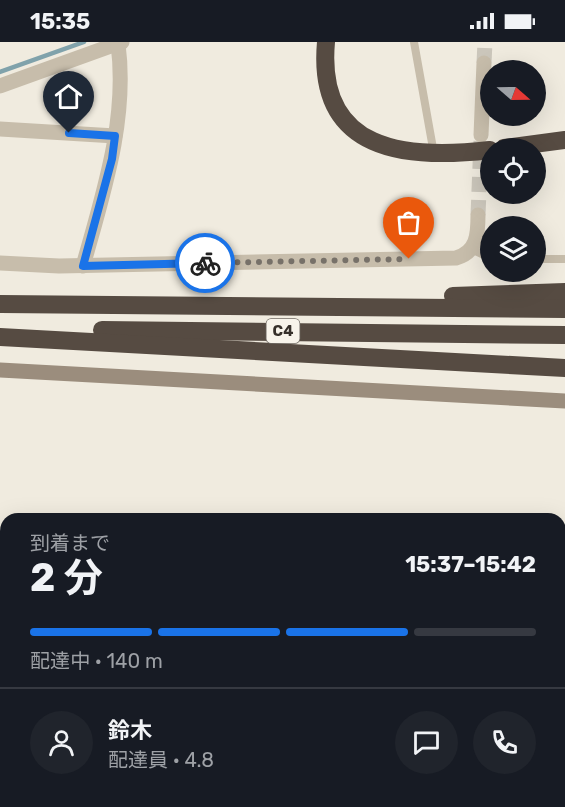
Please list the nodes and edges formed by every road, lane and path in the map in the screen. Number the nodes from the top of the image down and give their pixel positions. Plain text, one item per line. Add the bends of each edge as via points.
1 (326, 42) edge
2 (414, 42) edge
3 (120, 43) edge
4 (0, 86) edge
5 (0, 129) edge
6 (115, 136) junction
7 (565, 140) edge
8 (546, 142) edge
9 (480, 143) edge
10 (435, 154) junction
11 (478, 215) tunnel mouth
12 (471, 249) junction
13 (480, 253) edge
14 (546, 259) edge
15 (565, 259) edge
16 (0, 263) edge
17 (83, 266) junction
18 (565, 292) edge
19 (0, 304) edge
20 (302, 305) junction
21 (565, 309) edge
22 (0, 330) edge
23 (565, 335) edge
24 (0, 337) edge
25 (565, 368) edge
26 (0, 370) edge
27 (565, 401) edge

1 - 10 highway via 327,84 345,121 385,147
2 - 10 lane
3 - 4 street
3 - 6 street via 122,69
5 - 6 street
6 - 17 street
7 - 8 highway
9 - 10 highway
11 - 12 street
12 - 13 lane
12 - 17 street via 456,258
14 - 15 lane
16 - 17 street
18 - 20 highway
19 - 20 highway, C4
20 - 21 highway, C4
22 - 23 highway, C4
24 - 25 highway
26 - 27 street

